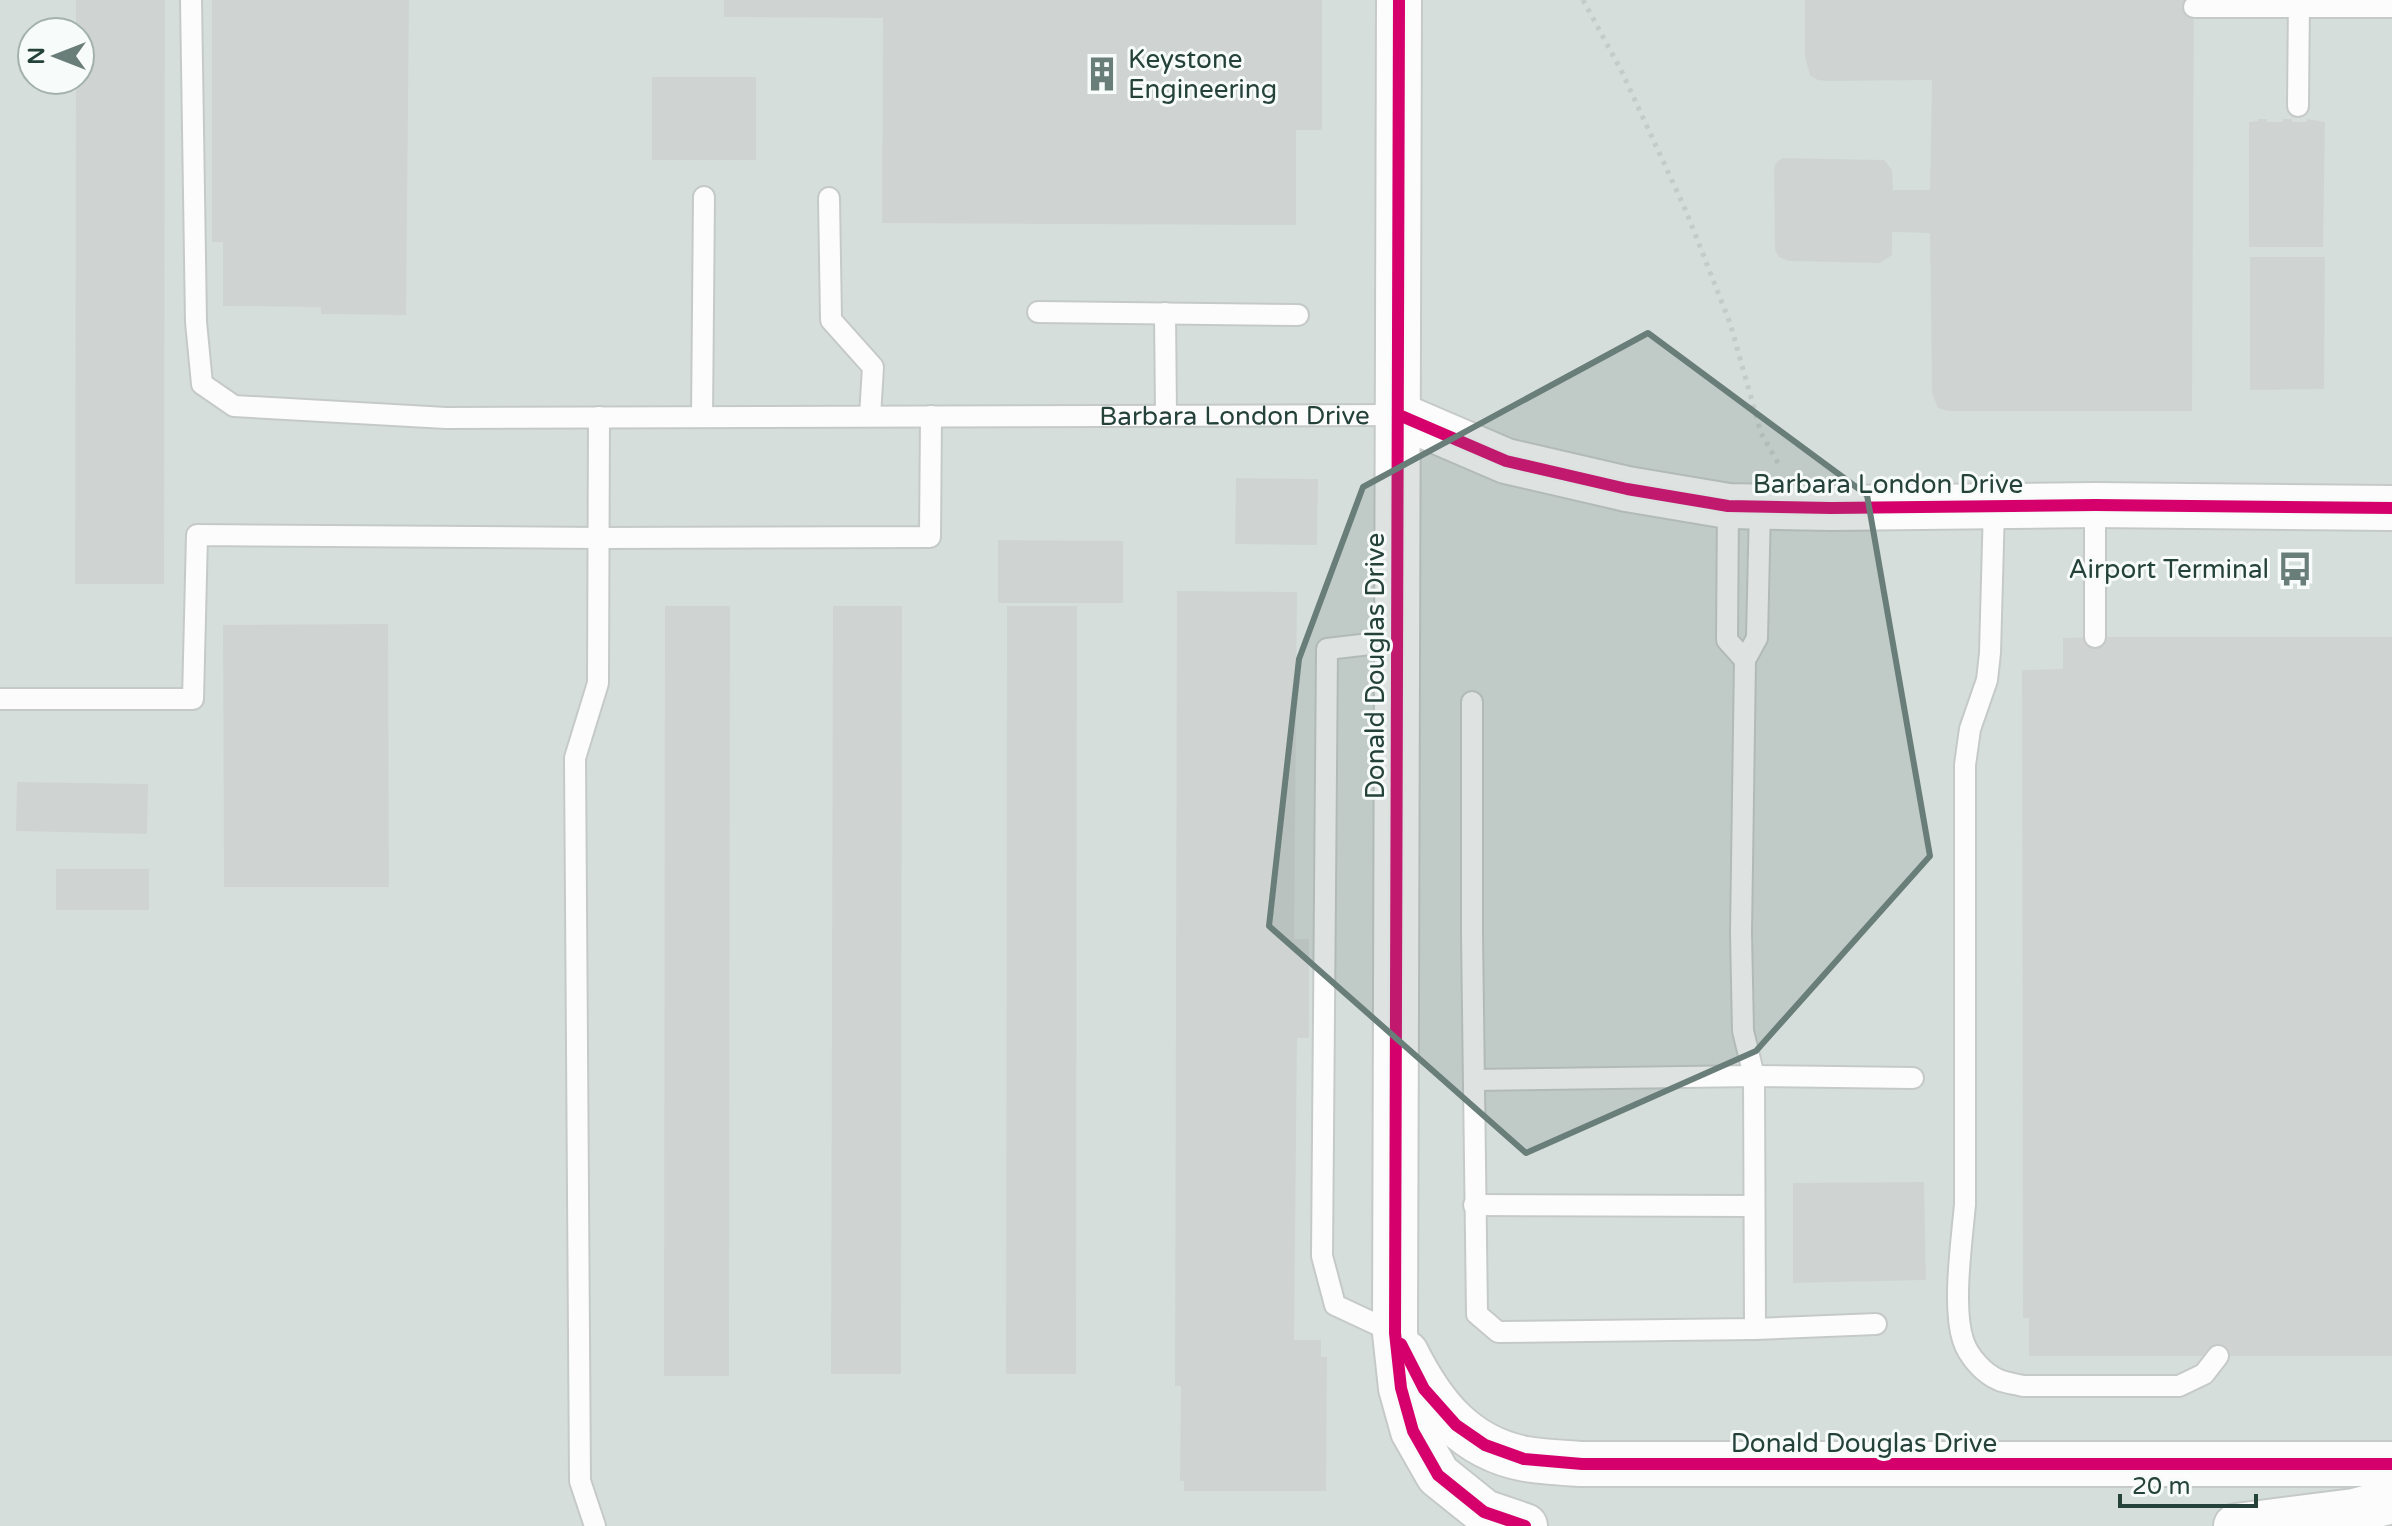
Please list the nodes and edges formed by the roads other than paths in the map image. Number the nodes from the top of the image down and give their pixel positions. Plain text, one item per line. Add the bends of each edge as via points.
1 (191, 0) edge
2 (1399, 0) edge
3 (2299, 4) edge
4 (2194, 7) dead end
5 (2392, 7) edge
6 (2298, 106) dead end
7 (704, 197) dead end
8 (829, 198) dead end
9 (1038, 312) dead end
10 (1165, 313) junction
11 (1298, 315) dead end
12 (1166, 415) junction
13 (1399, 415) junction
14 (870, 416) junction
15 (931, 416) junction
16 (599, 417) junction
17 (702, 417) junction
18 (1757, 495) junction
19 (2095, 505) junction
20 (1994, 506) junction
21 (2390, 508) edge
22 (598, 538) junction
23 (2095, 637) dead end
24 (1396, 641) junction
25 (1745, 660) junction
26 (0, 699) edge
27 (1472, 702) dead end
28 (1754, 1076) junction
29 (1913, 1078) dead end
30 (1474, 1080) junction
31 (1474, 1205) junction
32 (1753, 1206) junction
33 (1876, 1324) dead end
34 (1755, 1329) junction
35 (1395, 1333) junction
36 (2218, 1356) dead end
37 (2392, 1464) edge
38 (2392, 1501) edge
39 (595, 1526) edge
40 (1525, 1526) edge
41 (2236, 1526) edge

1 - 16 lane, Barbara London Drive via 196,322 202,384 234,406 446,418
2 - 13 street, Donald Douglas Drive
3 - 4 lane
3 - 5 lane
3 - 6 lane
7 - 17 lane
8 - 14 lane via 831,320 873,367
9 - 10 lane
10 - 11 lane
10 - 12 lane
12 - 13 lane, Barbara London Drive
12 - 15 lane, Barbara London Drive
13 - 18 street, Barbara London Drive via 1506,461 1627,489
13 - 24 street, Donald Douglas Drive
14 - 15 lane, Barbara London Drive
14 - 17 lane, Barbara London Drive
15 - 22 lane via 930,537
16 - 17 lane, Barbara London Drive
16 - 22 lane
18 - 20 street, Barbara London Drive
18 - 25 lane via 1757,638
18 - 25 lane via 1727,640
19 - 20 street, Barbara London Drive
19 - 21 street, Barbara London Drive
19 - 23 lane
20 - 36 lane via 1989,666 1965,765 1965,1204 1959,1317 1963,1342 1977,1364 1999,1380 2023,1386 2179,1386 2204,1374
22 - 26 lane via 197,535 193,699
22 - 39 lane via 598,683 575,758 580,1481
24 - 35 street, Donald Douglas Drive
24 - 35 lane via 1327,649 1322,1240 1335,1305
25 - 28 lane via 1743,1031
27 - 30 lane
28 - 29 lane
28 - 30 lane
28 - 32 lane
30 - 31 lane
31 - 32 lane
31 - 34 lane via 1477,1314 1498,1332
32 - 34 lane
33 - 34 lane
35 - 37 street, Donald Douglas Drive via 1424,1389 1456,1425 1485,1445 1524,1459 1582,1464
35 - 40 street, Donald Douglas Drive via 1401,1388 1413,1431 1438,1475 1484,1512
38 - 41 street

